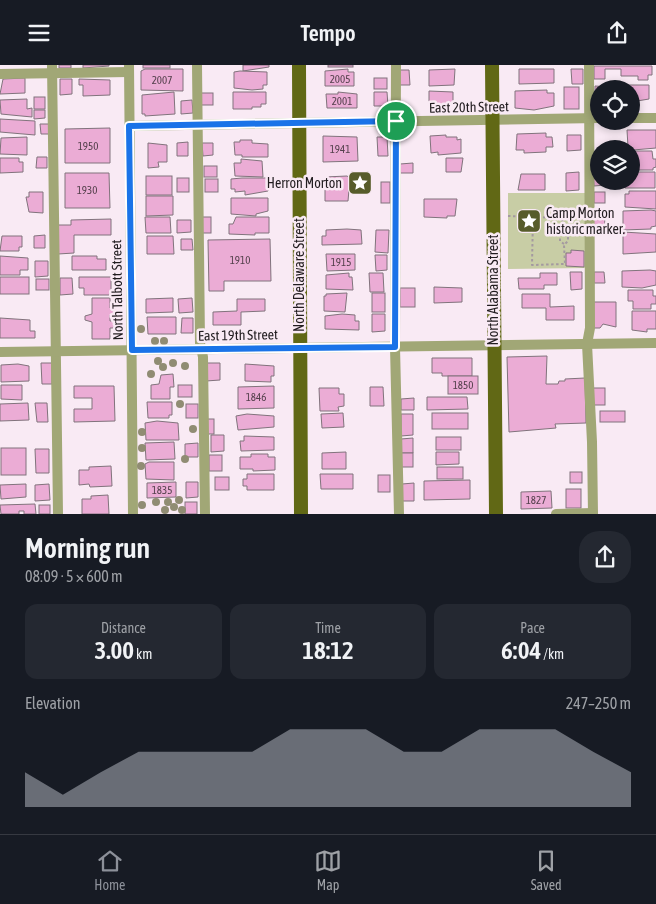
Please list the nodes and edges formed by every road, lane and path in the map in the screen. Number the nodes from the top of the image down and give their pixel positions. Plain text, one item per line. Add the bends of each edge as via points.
1 (197, 65) edge
2 (299, 65) edge
3 (396, 65) edge
4 (492, 65) edge
5 (589, 65) edge
6 (52, 69) edge
7 (129, 69) edge
8 (0, 74) edge
9 (590, 80) edge
10 (656, 117) edge
11 (640, 118) edge
12 (590, 119) edge
13 (492, 120) junction
14 (396, 121) junction
15 (299, 123) junction
16 (198, 125) junction
17 (129, 126) junction
18 (594, 130) edge
19 (508, 216) dead end
20 (533, 217) junction
21 (564, 229) junction
22 (564, 245) junction
23 (656, 343) edge
24 (587, 344) junction
25 (493, 346) junction
26 (395, 347) junction
27 (299, 348) junction
28 (201, 349) junction
29 (132, 350) junction
30 (56, 351) junction
31 (0, 352) edge
32 (58, 514) edge
33 (133, 514) edge
34 (205, 514) edge
35 (301, 514) edge
36 (399, 514) edge
37 (496, 514) edge
38 (556, 514) edge
39 (593, 514) edge

1 - 16 street
2 - 15 main road, North Delaware Street
3 - 14 street
4 - 13 main road, North Alabama Street
5 - 9 street
6 - 7 street
6 - 8 street
6 - 30 street
7 - 17 street, North Talbott Street
10 - 11 street
12 - 13 street, East 20th Street
13 - 14 street, East 20th Street
13 - 25 main road, North Alabama Street
14 - 15 street, East 20th Street
14 - 26 street
15 - 16 street, East 20th Street
15 - 27 main road, North Delaware Street
16 - 17 street, East 20th Street
16 - 28 street
17 - 29 street, North Talbott Street
18 - 24 street
19 - 20 path
20 - 21 path via 562,218
20 - 22 path via 532,265 565,264
21 - 22 path via 568,232 568,241
21 - 22 path via 560,231 560,241
23 - 24 street, East 19th Street
24 - 25 street, East 19th Street
24 - 39 street
25 - 26 street, East 19th Street
25 - 37 main road, North Alabama Street
26 - 27 street, East 19th Street
26 - 36 street
27 - 28 street, East 19th Street
27 - 35 main road, North Delaware Street
28 - 29 street, East 19th Street
28 - 34 street
29 - 30 street, East 19th Street
29 - 33 street, North Talbott Street
30 - 31 street, East 19th Street
30 - 32 street
38 - 39 street

